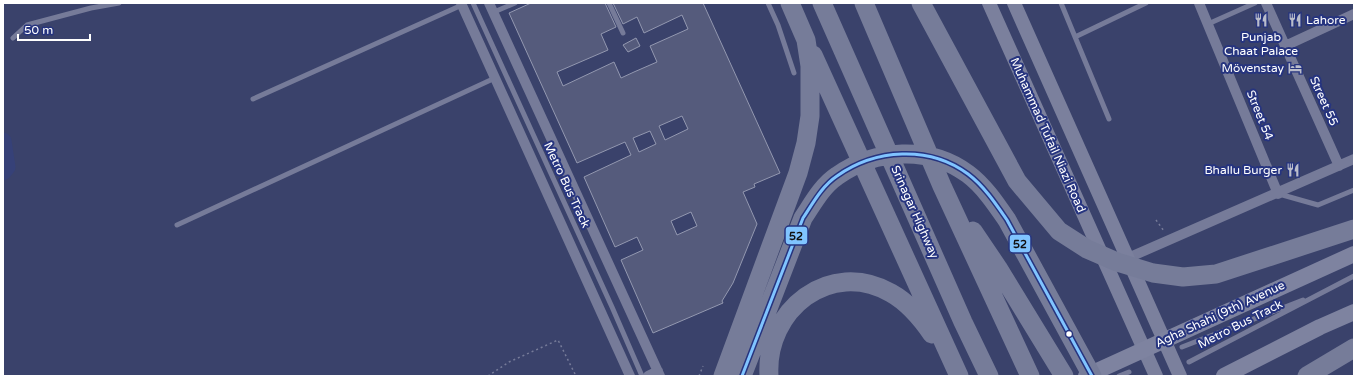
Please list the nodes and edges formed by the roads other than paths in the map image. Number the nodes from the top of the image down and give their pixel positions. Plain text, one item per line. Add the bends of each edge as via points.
1 (119, 3) edge
2 (473, 3) edge
3 (514, 3) edge
4 (610, 3) edge
5 (768, 3) edge
6 (790, 3) edge
7 (822, 3) edge
8 (864, 3) edge
9 (921, 3) edge
10 (989, 3) edge
11 (1014, 3) edge
12 (1061, 3) edge
13 (1146, 3) edge
14 (1199, 3) edge
15 (1255, 3) edge
16 (1266, 3) edge
17 (462, 4) edge
18 (491, 8) edge
19 (1354, 14) edge
20 (1208, 24) junction
21 (623, 33) dead end
22 (1075, 37) junction
23 (13, 38) dead end
24 (806, 40) junction
25 (1285, 46) junction
26 (794, 73) dead end
27 (495, 78) junction
28 (253, 99) dead end
29 (1109, 119) dead end
30 (1354, 159) edge
31 (1339, 166) junction
32 (942, 186) junction
33 (1354, 190) edge
34 (1278, 194) junction
35 (177, 225) dead end
36 (1354, 229) edge
37 (1126, 252) junction
38 (1354, 254) edge
39 (1108, 267) junction
40 (1354, 276) edge
41 (1322, 293) junction
42 (1354, 312) edge
43 (1182, 346) dead end
44 (1354, 348) edge
45 (1188, 362) dead end
46 (957, 371) edge
47 (1129, 372) dead end
48 (659, 373) edge
49 (630, 376) edge
50 (642, 376) edge
51 (648, 376) edge
52 (723, 376) edge
53 (742, 376) edge
54 (769, 376) edge
55 (989, 376) edge
56 (1030, 376) edge
57 (1064, 376) edge
58 (1086, 376) edge
59 (1092, 376) edge
60 (1119, 376) edge
61 (1156, 376) edge
62 (1180, 376) edge
63 (1224, 376) edge
64 (1307, 376) edge

1 - 23 lane via 27,25
2 - 50 lane, Metro Bus Track
3 - 18 lane
4 - 21 lane
5 - 26 lane
6 - 24 highway
7 - 55 highway, Srinagar Highway
8 - 32 highway
9 - 36 highway via 1017,181 1059,231 1087,249 1111,260 1153,273 1183,277 1216,274
10 - 39 main road, Muhammad Tufail Niazi Road
11 - 37 main road
12 - 22 lane
13 - 22 lane
14 - 20 street, Street 54
15 - 20 lane
16 - 25 street, Street 55
17 - 27 street
17 - 28 lane
18 - 48 street
19 - 25 street
20 - 34 street, Street 54
22 - 29 lane
24 - 46 highway
24 - 52 highway via 810,116 806,143 798,173
25 - 31 street, Street 55
27 - 35 lane
27 - 49 street
30 - 31 street
31 - 34 street
32 - 56 highway
32 - 57 highway via 998,268
33 - 34 lane via 1318,204
34 - 37 street via 1168,241
37 - 39 street
37 - 62 main road
38 - 58 main road, Agha Shahi (9th) Avenue
39 - 61 main road, Muhammad Tufail Niazi Road
40 - 41 lane, Metro Bus Track
41 - 43 lane, Metro Bus Track
41 - 45 lane, Metro Bus Track
42 - 63 main road
44 - 64 highway
46 - 54 highway via 911,307 891,293 868,284 845,281 824,286 805,297 786,314 775,337 768,364
47 - 60 lane
48 - 51 street
53 - 59 highway via 803,218 818,194 836,176 862,162 889,154 916,154 945,161 968,174 991,198 1007,220

